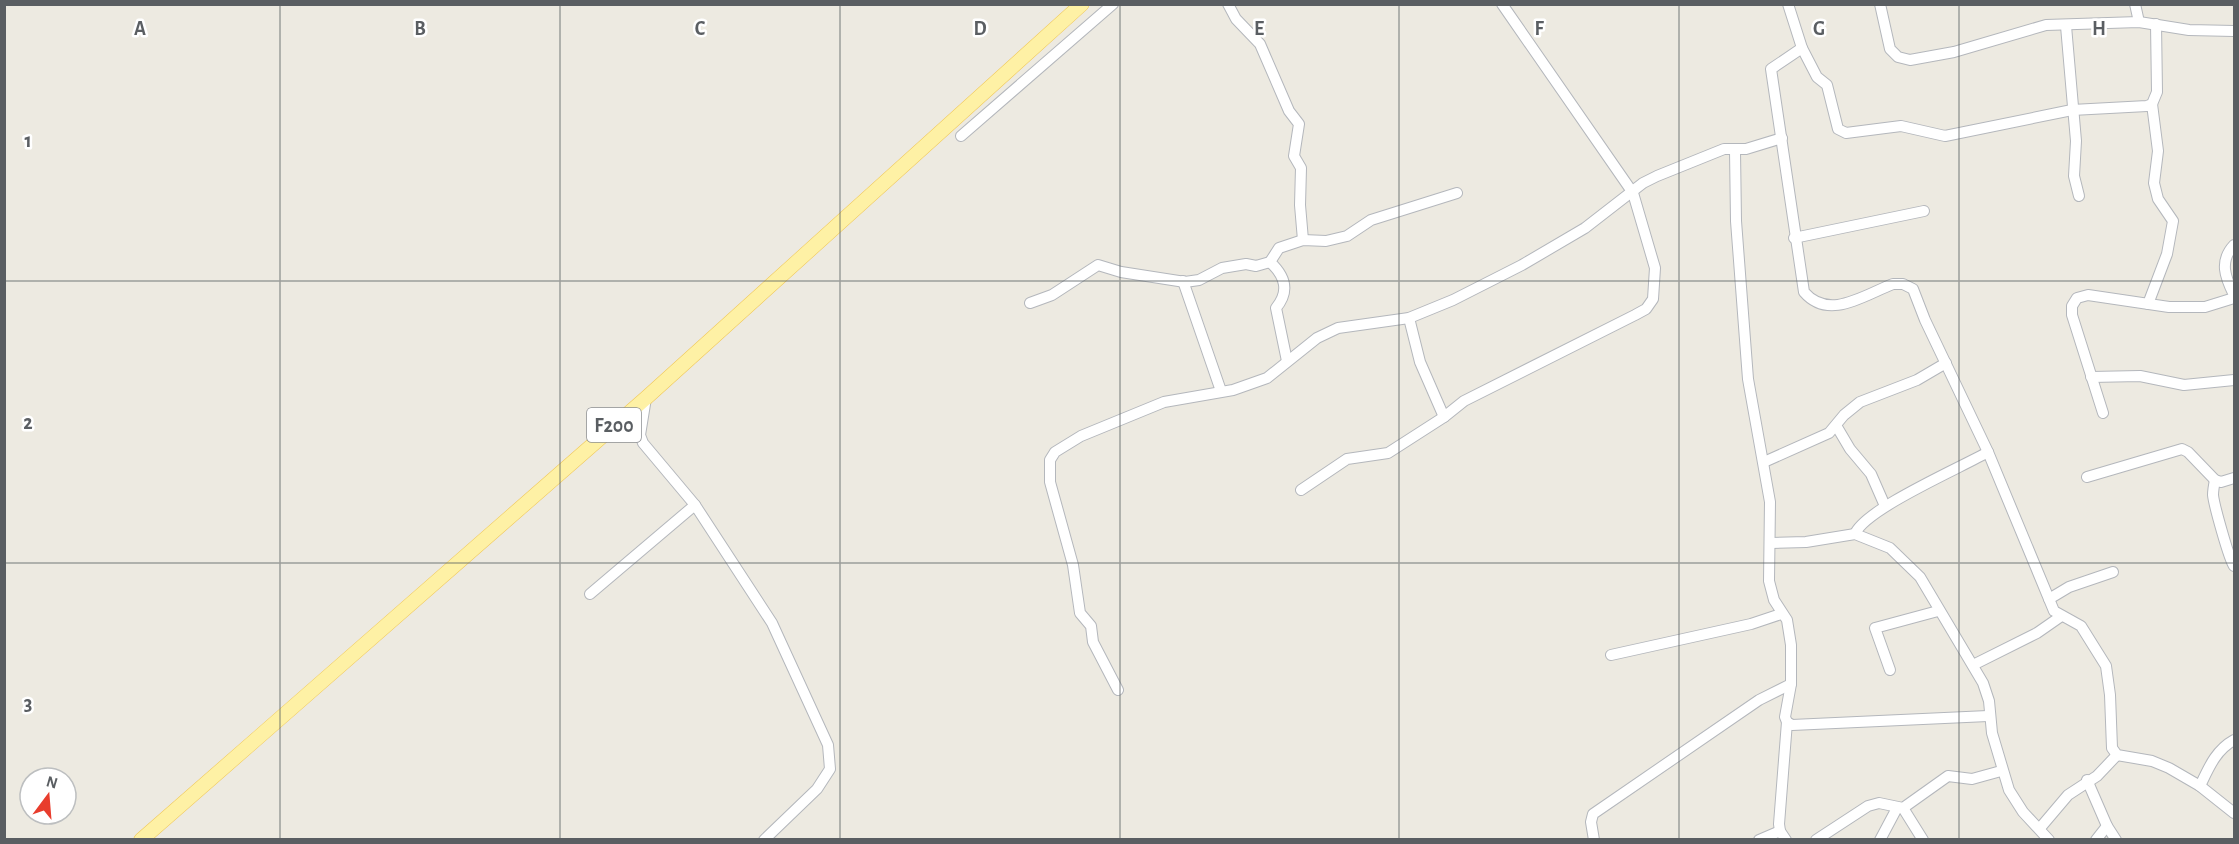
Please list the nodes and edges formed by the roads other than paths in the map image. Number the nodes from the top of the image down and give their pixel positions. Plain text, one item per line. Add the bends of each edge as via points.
1 (1082, 4) edge
2 (1113, 4) edge
3 (1228, 4) edge
4 (1502, 4) edge
5 (1788, 4) edge
6 (1880, 4) edge
7 (2135, 4) edge
8 (2139, 22) junction
9 (2156, 24) junction
10 (2066, 26) junction
11 (2235, 32) edge
12 (1802, 48) junction
13 (2152, 104) junction
14 (2072, 110) junction
15 (961, 136) dead end
16 (1782, 138) junction
17 (1735, 150) junction
18 (1457, 193) dead end
19 (1633, 193) junction
20 (2079, 196) dead end
21 (1924, 211) dead end
22 (1794, 238) junction
23 (1303, 240) junction
24 (2235, 245) edge
25 (1270, 262) junction
26 (1183, 281) junction
27 (2235, 296) edge
28 (1030, 303) dead end
29 (2148, 304) junction
30 (1409, 318) junction
31 (1287, 361) junction
32 (1946, 363) junction
33 (2091, 377) junction
34 (2235, 380) edge
35 (1221, 391) junction
36 (646, 398) junction
37 (2103, 413) dead end
38 (1444, 417) junction
39 (1837, 427) junction
40 (1988, 452) junction
41 (1764, 462) junction
42 (2087, 477) dead end
43 (2235, 478) edge
44 (2215, 480) junction
45 (1301, 490) dead end
46 (695, 505) junction
47 (1885, 506) junction
48 (1855, 534) junction
49 (1771, 543) junction
50 (2235, 566) edge
51 (2113, 572) dead end
52 (590, 594) dead end
53 (2049, 599) junction
54 (1938, 611) junction
55 (1781, 614) junction
56 (2060, 617) junction
57 (1611, 655) dead end
58 (1973, 665) junction
59 (1890, 670) dead end
60 (1791, 684) junction
61 (1118, 690) dead end
62 (1988, 716) junction
63 (1787, 722) junction
64 (2235, 740) edge
65 (2117, 755) junction
66 (2001, 771) junction
67 (2087, 780) junction
68 (2200, 786) junction
69 (1900, 808) junction
70 (2235, 813) edge
71 (2107, 826) junction
72 (2040, 828) junction
73 (1783, 836) edge
74 (141, 840) edge
75 (764, 840) edge
76 (1594, 840) edge
77 (1759, 840) edge
78 (1816, 840) edge
79 (1880, 840) edge
80 (1923, 840) edge
81 (2049, 840) edge
82 (2096, 840) edge
83 (2116, 840) edge

1 - 36 main road, F200
2 - 15 street
3 - 23 street via 1236,19 1260,44 1289,111 1299,124 1294,156 1301,168
4 - 19 street
5 - 12 street
6 - 10 street via 1890,49 1898,57 1910,60 1974,46 2037,26
7 - 8 street
8 - 9 street
8 - 10 street
9 - 11 street
9 - 13 street via 2157,92
10 - 14 street
12 - 14 street via 1817,77 1827,85 1841,132 1901,126 1945,136
12 - 16 street via 1770,69
13 - 14 street
13 - 29 street via 2158,151 2154,183 2158,199 2173,221 2167,254
14 - 20 street via 2076,141 2074,176
16 - 17 street
16 - 22 street
17 - 19 street via 1724,149 1690,161 1643,183
17 - 41 street via 1734,194 1745,346
18 - 23 street via 1371,220 1347,236 1326,241
19 - 30 street via 1585,228 1522,265
19 - 38 street via 1655,268 1653,299 1646,309 1464,401
21 - 22 street
22 - 32 street via 1804,292 1812,301 1832,307 1893,284 1903,284 1913,289
23 - 25 street via 1279,248
24 - 27 street via 2224,262 2226,279
25 - 26 street via 1222,268 1199,280
25 - 31 street via 1286,286 1285,297 1276,308
26 - 28 street via 1098,265 1052,295
26 - 35 street
27 - 29 street via 2205,308
29 - 33 street via 2088,295 2077,298 2072,315
30 - 31 street via 1338,328 1317,338
30 - 38 street via 1420,362
31 - 35 street via 1267,378
32 - 39 street via 1917,380 1860,402
32 - 40 street
33 - 34 street via 2140,376 2184,385
33 - 37 street
35 - 61 street via 1143,410 1082,436 1055,452 1050,460 1050,482 1080,613 1091,626 1093,642
36 - 46 street via 640,435 643,443
36 - 74 main road, F200
38 - 45 street via 1388,453 1347,459
39 - 41 street
39 - 47 street via 1871,474
40 - 47 street
40 - 53 street
41 - 49 street
42 - 44 street via 2182,449
43 - 44 street
44 - 50 street via 2215,503 2229,559
46 - 52 street
46 - 75 street via 772,623 828,745 830,769 817,789
47 - 48 street via 1864,519
48 - 49 street
48 - 54 street via 1890,548 1906,561 1920,577
49 - 55 street via 1769,581
51 - 53 street via 2069,587
53 - 56 street
54 - 58 street
54 - 59 street via 1875,628
55 - 57 street
55 - 60 street via 1789,627
56 - 58 street
56 - 65 street via 2081,626 2106,666 2110,739
58 - 62 street via 1989,701
60 - 63 street
60 - 76 street via 1759,700 1593,814
62 - 63 street via 1802,725
62 - 66 street
63 - 73 street
64 - 68 street via 2224,745 2214,758
65 - 67 street via 2097,776
65 - 68 street via 2152,761
66 - 69 street via 1972,778 1948,776
66 - 72 street via 2019,805
67 - 71 street
67 - 72 street via 2068,795
68 - 70 street
69 - 78 street via 1879,803 1868,806
69 - 79 street
69 - 80 street
71 - 82 street
71 - 83 street
72 - 81 street
73 - 77 street

